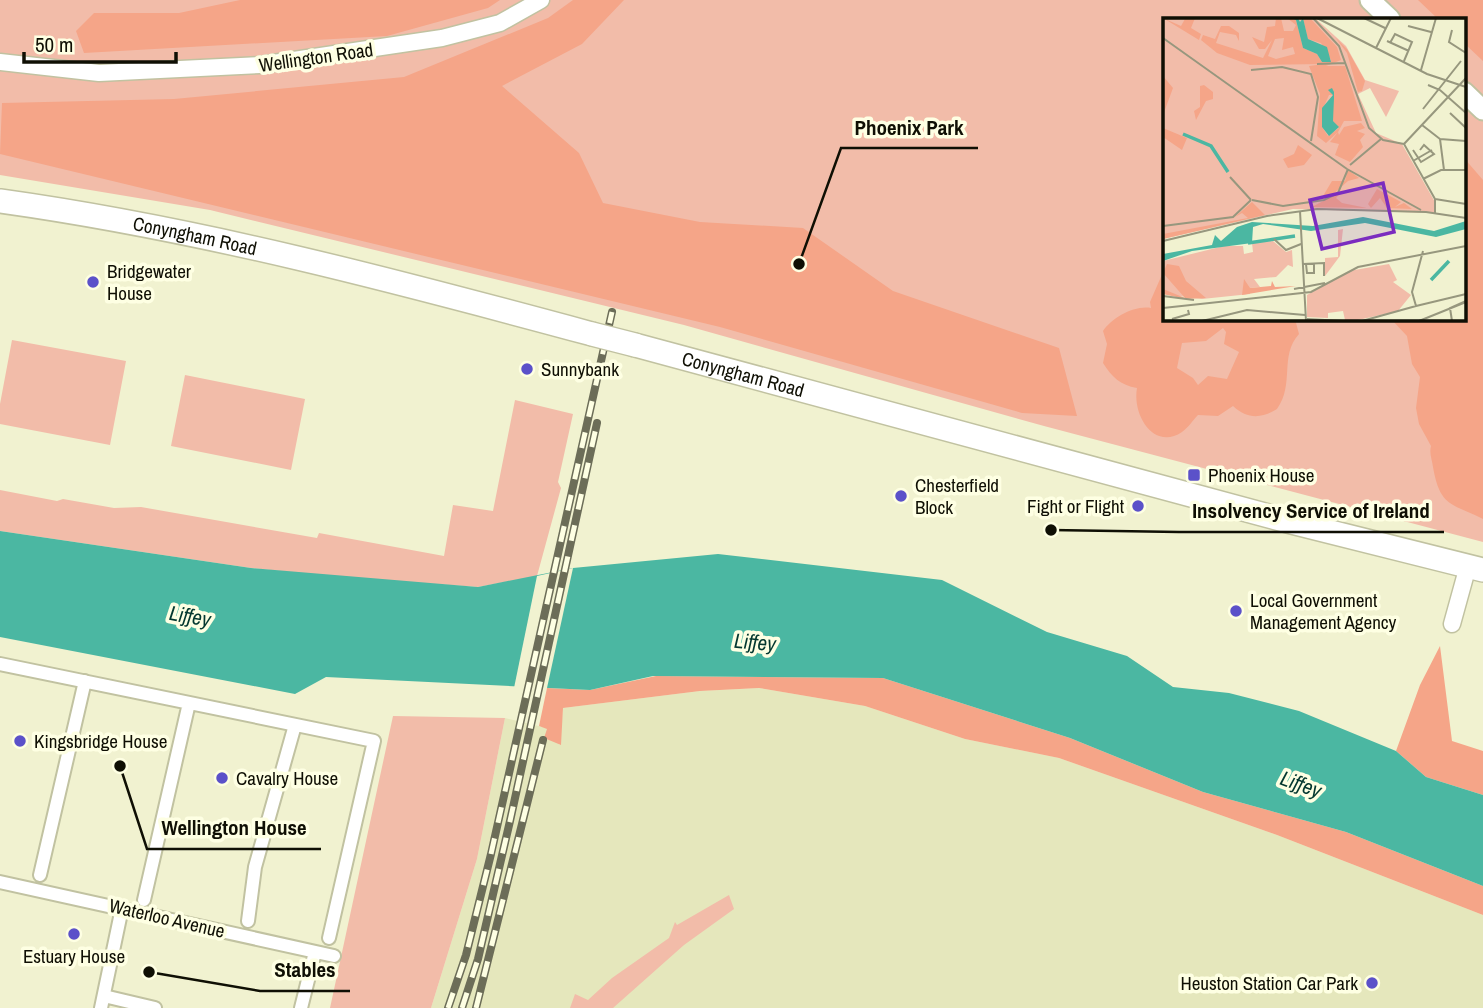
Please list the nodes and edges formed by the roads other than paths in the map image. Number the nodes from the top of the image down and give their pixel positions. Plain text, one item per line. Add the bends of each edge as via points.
1 (541, 0) edge
2 (1370, 0) edge
3 (1389, 18) edge
4 (0, 62) edge
5 (1466, 94) edge
6 (1483, 110) edge
7 (0, 201) edge
8 (1475, 568) edge
9 (1452, 624) dead end
10 (0, 664) edge
11 (85, 681) junction
12 (189, 703) junction
13 (295, 725) junction
14 (40, 875) dead end
15 (0, 882) edge
16 (144, 900) dead end
17 (122, 908) junction
18 (248, 921) dead end
19 (329, 938) dead end
20 (315, 951) junction
21 (334, 956) dead end
22 (102, 1002) edge
23 (155, 1008) edge
24 (301, 1008) edge

1 - 4 street, Wellington Road via 500,23 442,38 260,65 99,73
2 - 3 street
5 - 6 street
7 - 8 main road, Conyngham Road, bridge via 257,247
8 - 9 street
10 - 11 street
11 - 12 street
11 - 14 street
12 - 13 street
12 - 16 street
13 - 18 street via 255,867
13 - 19 street via 374,741
15 - 17 street, Waterloo Avenue
17 - 20 street, Waterloo Avenue
17 - 22 street
20 - 21 street, Waterloo Avenue
20 - 24 street
22 - 23 street

